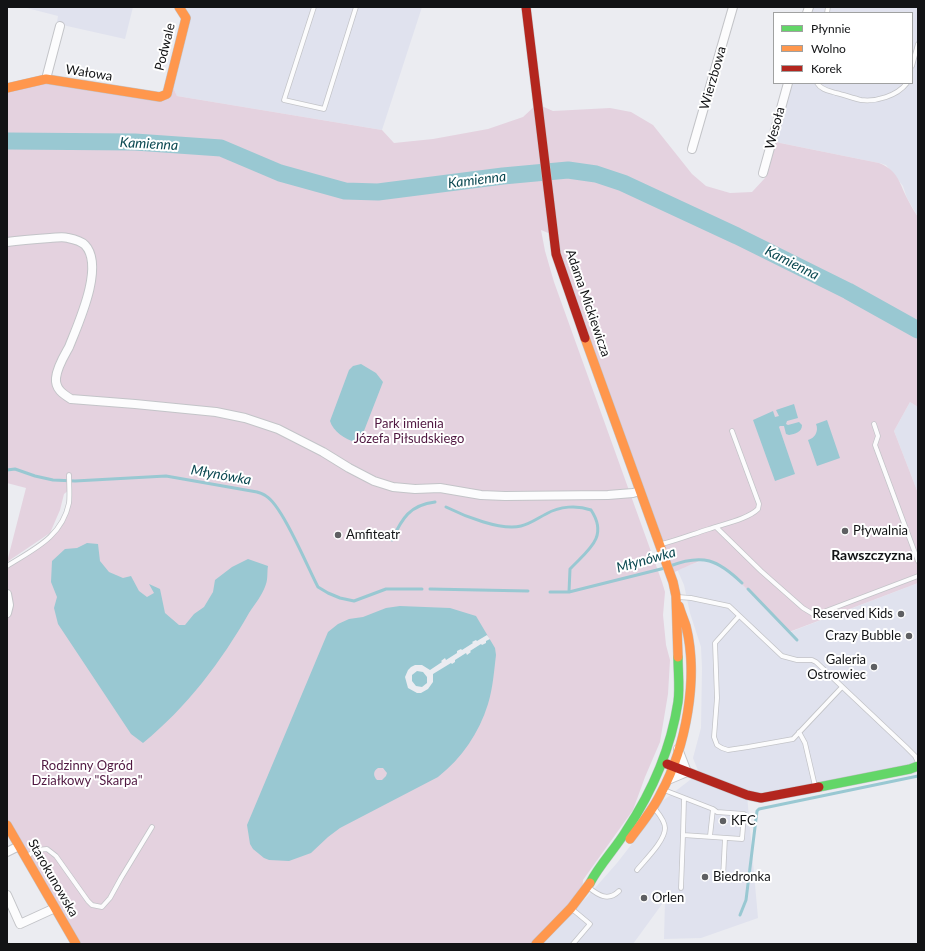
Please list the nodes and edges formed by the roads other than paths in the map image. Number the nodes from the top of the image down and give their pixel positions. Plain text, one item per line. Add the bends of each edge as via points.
1 (179, 7) edge
2 (314, 7) edge
3 (356, 7) edge
4 (526, 7) edge
5 (733, 7) edge
6 (60, 26) dead end
7 (918, 44) edge
8 (913, 62) edge
9 (46, 79) junction
10 (788, 84) edge
11 (818, 84) edge
12 (905, 84) edge
13 (7, 88) edge
14 (167, 94) joint
15 (692, 149) dead end
16 (763, 173) dead end
17 (7, 242) edge
18 (874, 424) dead end
19 (732, 431) dead end
20 (69, 475) dead end
21 (640, 491) junction
22 (716, 526) junction
23 (659, 545) junction
24 (918, 561) edge
25 (7, 566) edge
26 (918, 576) edge
27 (7, 594) edge
28 (676, 596) junction
29 (7, 613) edge
30 (739, 616) junction
31 (842, 687) junction
32 (799, 732) junction
33 (678, 749) junction
34 (662, 762) junction
35 (918, 762) edge
36 (673, 766) junction
37 (918, 766) edge
38 (687, 772) junction
39 (668, 780) junction
40 (653, 784) junction
41 (815, 788) junction
42 (663, 790) junction
43 (684, 798) junction
44 (653, 807) junction
45 (713, 809) junction
46 (7, 825) edge
47 (152, 826) dead end
48 (683, 835) junction
49 (710, 836) junction
50 (725, 838) junction
51 (19, 846) junction
52 (7, 852) edge
53 (25, 857) junction
54 (637, 870) dead end
55 (723, 878) dead end
56 (588, 886) junction
57 (681, 888) dead end
58 (619, 891) dead end
59 (7, 895) edge
60 (55, 908) junction
61 (571, 908) junction
62 (541, 943) edge
63 (76, 944) edge
64 (573, 944) edge

1 - 14 street, Podwale via 186,18
2 - 3 lane via 284,100 324,109
4 - 21 street, Adama Mickiewicza via 556,254
5 - 15 street, Wierzbowa
6 - 9 street
7 - 8 lane
9 - 13 street, Wałowa
9 - 14 street, Wałowa via 160,97
10 - 16 street, Wesoła
11 - 12 lane via 824,89 867,100 892,94
17 - 21 street via 66,237 85,245 90,256 93,266 87,297 56,378 62,394 71,399 216,412 245,418 278,429 374,481 393,487 440,488 505,496 608,495
18 - 24 lane via 878,436 875,445
19 - 22 lane via 759,504 755,512
20 - 25 lane via 69,501 65,518 58,530
21 - 23 street, Adama Mickiewicza
22 - 23 lane
22 - 26 lane via 761,571 813,614
23 - 28 street, Adama Mickiewicza
27 - 29 street
28 - 30 lane via 729,606
28 - 33 street, Adama Mickiewicza via 686,627 690,668 686,722
28 - 34 street, Adama Mickiewicza via 678,701
30 - 31 lane via 782,656 816,662
30 - 32 lane via 715,643 717,698 714,737 717,745 728,750 748,747 793,739
31 - 32 lane
31 - 35 lane via 906,747
32 - 41 lane via 805,743
33 - 36 street, Adama Mickiewicza
33 - 38 street
34 - 36 street
34 - 40 street, Adama Mickiewicza
36 - 38 street
36 - 39 street, Adama Mickiewicza
37 - 41 street
38 - 39 street
38 - 41 street via 761,798
39 - 42 street, Adama Mickiewicza
40 - 42 lane
40 - 56 street, Adama Mickiewicza via 626,832
42 - 43 lane
42 - 44 street, Adama Mickiewicza
43 - 45 lane
43 - 48 lane
44 - 54 lane via 661,816 664,833 662,840
44 - 56 street, Adama Mickiewicza via 602,876
45 - 49 lane
45 - 50 lane via 718,812 744,814 742,839
46 - 51 street, Starokunowska
47 - 53 lane via 110,898 102,907 92,905 88,901 56,856 47,849 37,850
48 - 49 lane
48 - 57 lane
49 - 50 lane
50 - 55 lane
51 - 52 street
51 - 53 street, Starokunowska
53 - 60 street, Starokunowska
56 - 58 lane via 608,897
56 - 61 street, Adama Mickiewicza
59 - 60 street via 20,924
60 - 63 street, Starokunowska
61 - 62 street, Adama Mickiewicza
61 - 64 lane via 590,924

